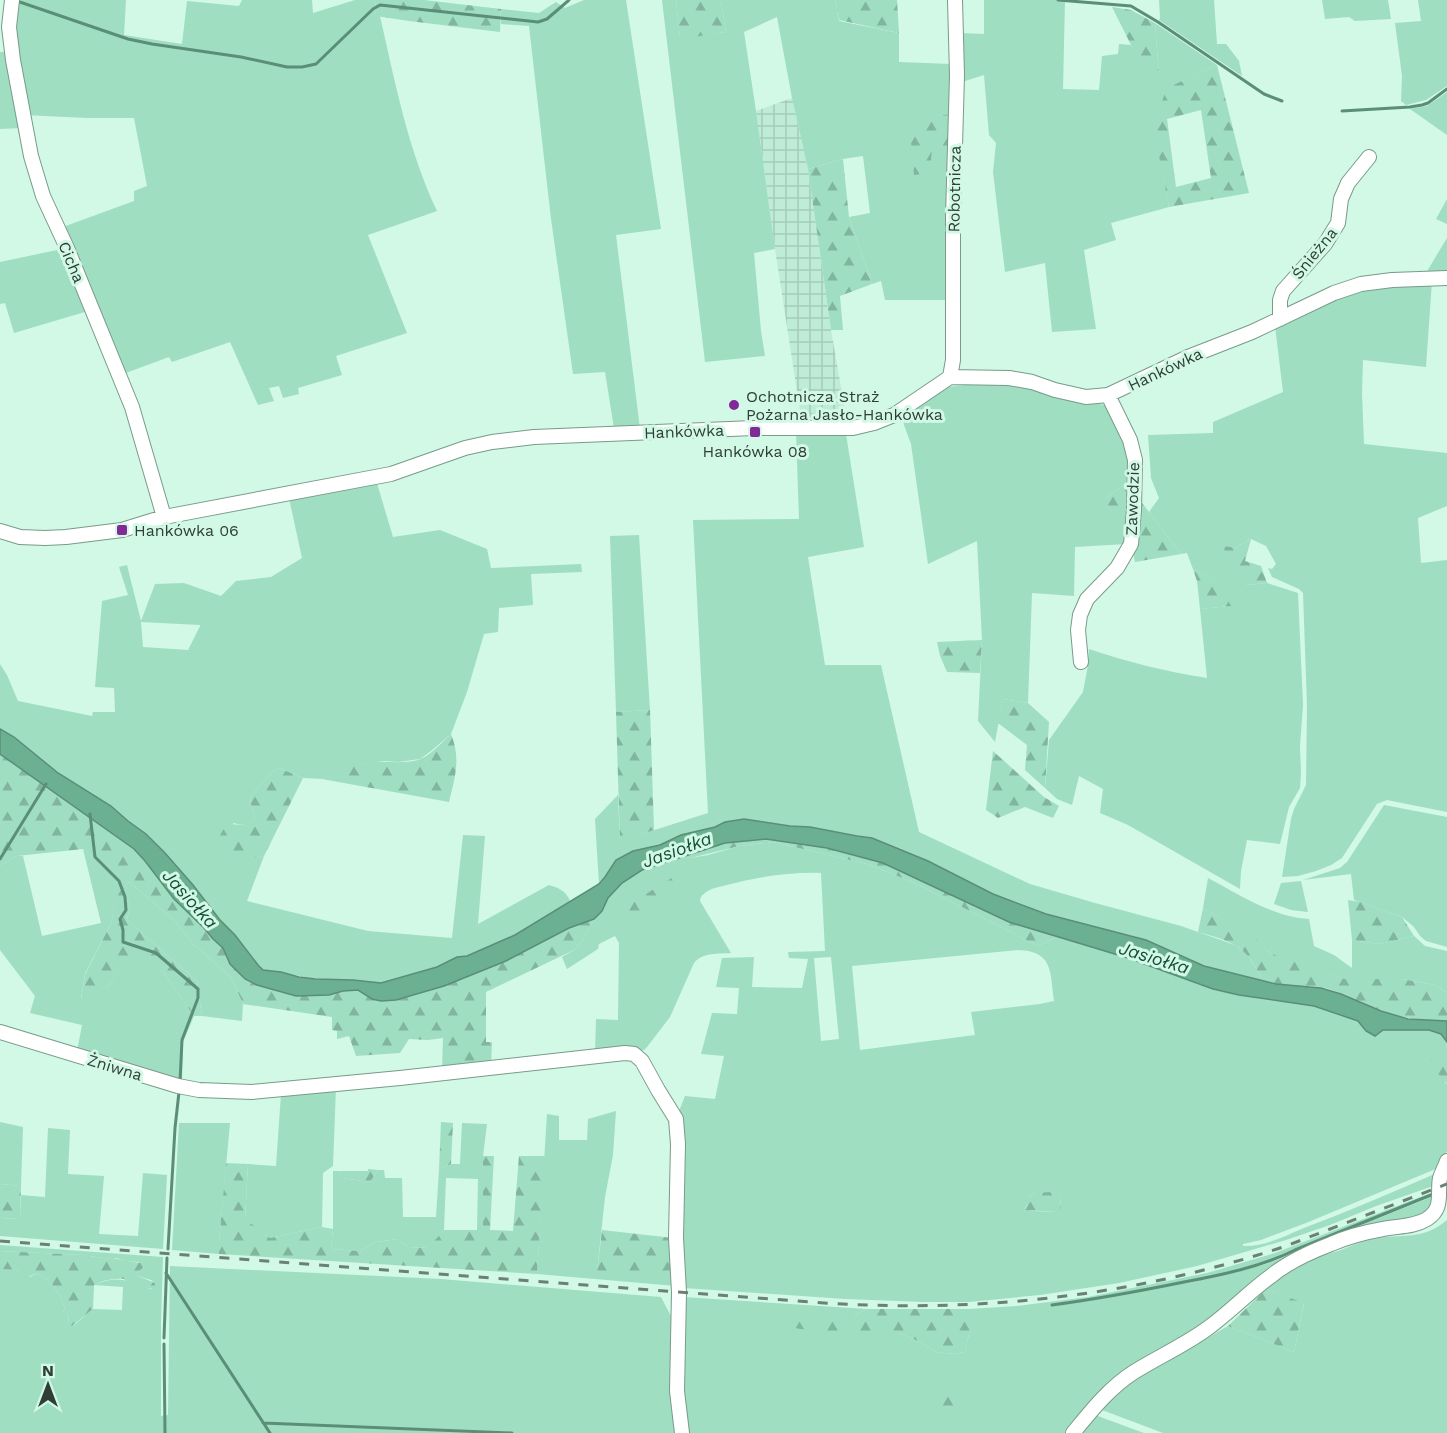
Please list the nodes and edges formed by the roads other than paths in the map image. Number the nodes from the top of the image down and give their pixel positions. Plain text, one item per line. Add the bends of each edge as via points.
1 (12, 0) edge
2 (955, 0) edge
3 (1369, 157) dead end
4 (1447, 278) edge
5 (1280, 319) junction
6 (950, 377) junction
7 (1108, 395) junction
8 (164, 517) junction
9 (0, 531) edge
10 (1081, 662) dead end
11 (0, 1032) edge
12 (1447, 1161) edge
13 (682, 1433) edge
14 (1073, 1433) edge

1 - 8 street, Cicha via 9,27 30,156 43,196 132,407
2 - 6 street, Robotnicza
3 - 5 street, Śnieżna via 1348,183 1332,234 1283,291
4 - 5 street, Hankówka via 1361,284
5 - 7 street, Hankówka
6 - 7 street, Hankówka via 1009,378 1086,398
6 - 8 street, Hankówka via 894,415 854,428 754,428 492,442 391,474
7 - 10 street, Zawodzie via 1130,440 1134,460 1131,544 1117,568 1087,599 1080,615
8 - 9 street, Hankówka via 122,530 66,537 20,537
11 - 13 street, Żniwna via 178,1086 252,1092 634,1054 676,1119 676,1391
12 - 14 street via 1439,1203 1427,1219 1331,1243 1293,1262 1202,1333 1132,1373 1106,1394

